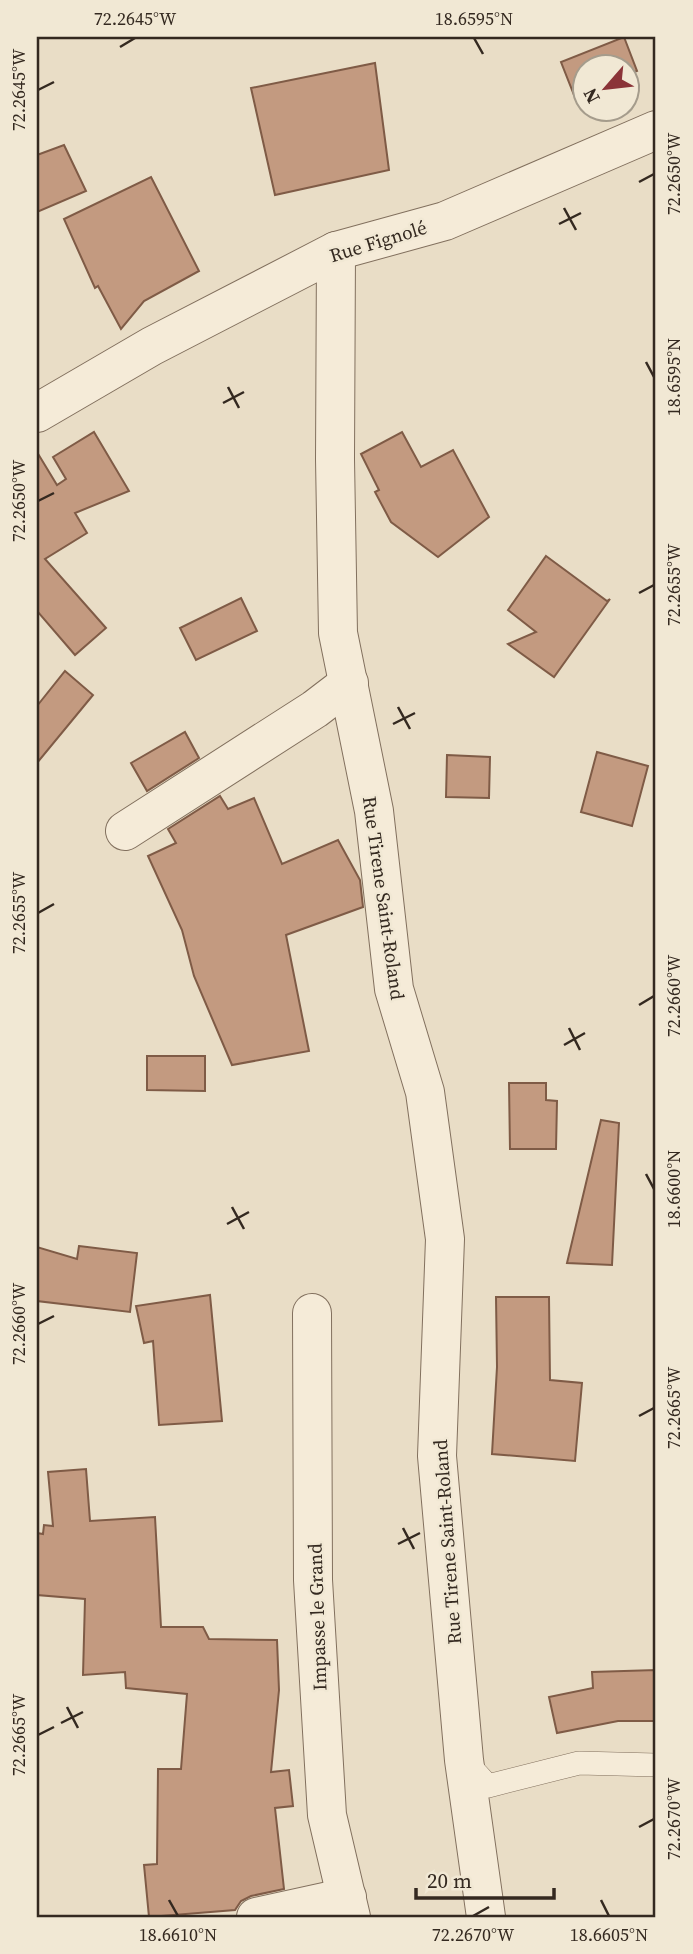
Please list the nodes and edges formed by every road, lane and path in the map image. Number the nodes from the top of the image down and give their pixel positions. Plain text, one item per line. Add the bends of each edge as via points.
1 (656, 130) edge
2 (336, 251) junction
3 (37, 413) edge
4 (349, 683) junction
5 (125, 831) dead end
6 (312, 1313) dead end
7 (464, 1760) junction
8 (656, 1765) edge
9 (349, 1907) edge
10 (256, 1917) edge
11 (486, 1917) edge

1 - 2 street, Rue Fignolé via 444,221
2 - 3 street, Rue Fignolé via 152,346
2 - 4 street, Rue Tirene Saint-Roland via 338,633
4 - 5 street
4 - 7 street, Rue Tirene Saint-Roland via 374,811 394,989 425,1092 445,1239 437,1456
6 - 9 street, Impasse le Grand via 313,1580 327,1815
7 - 8 lane via 488,1786 579,1763
7 - 11 street, Rue Tirene Saint-Roland
9 - 10 street

